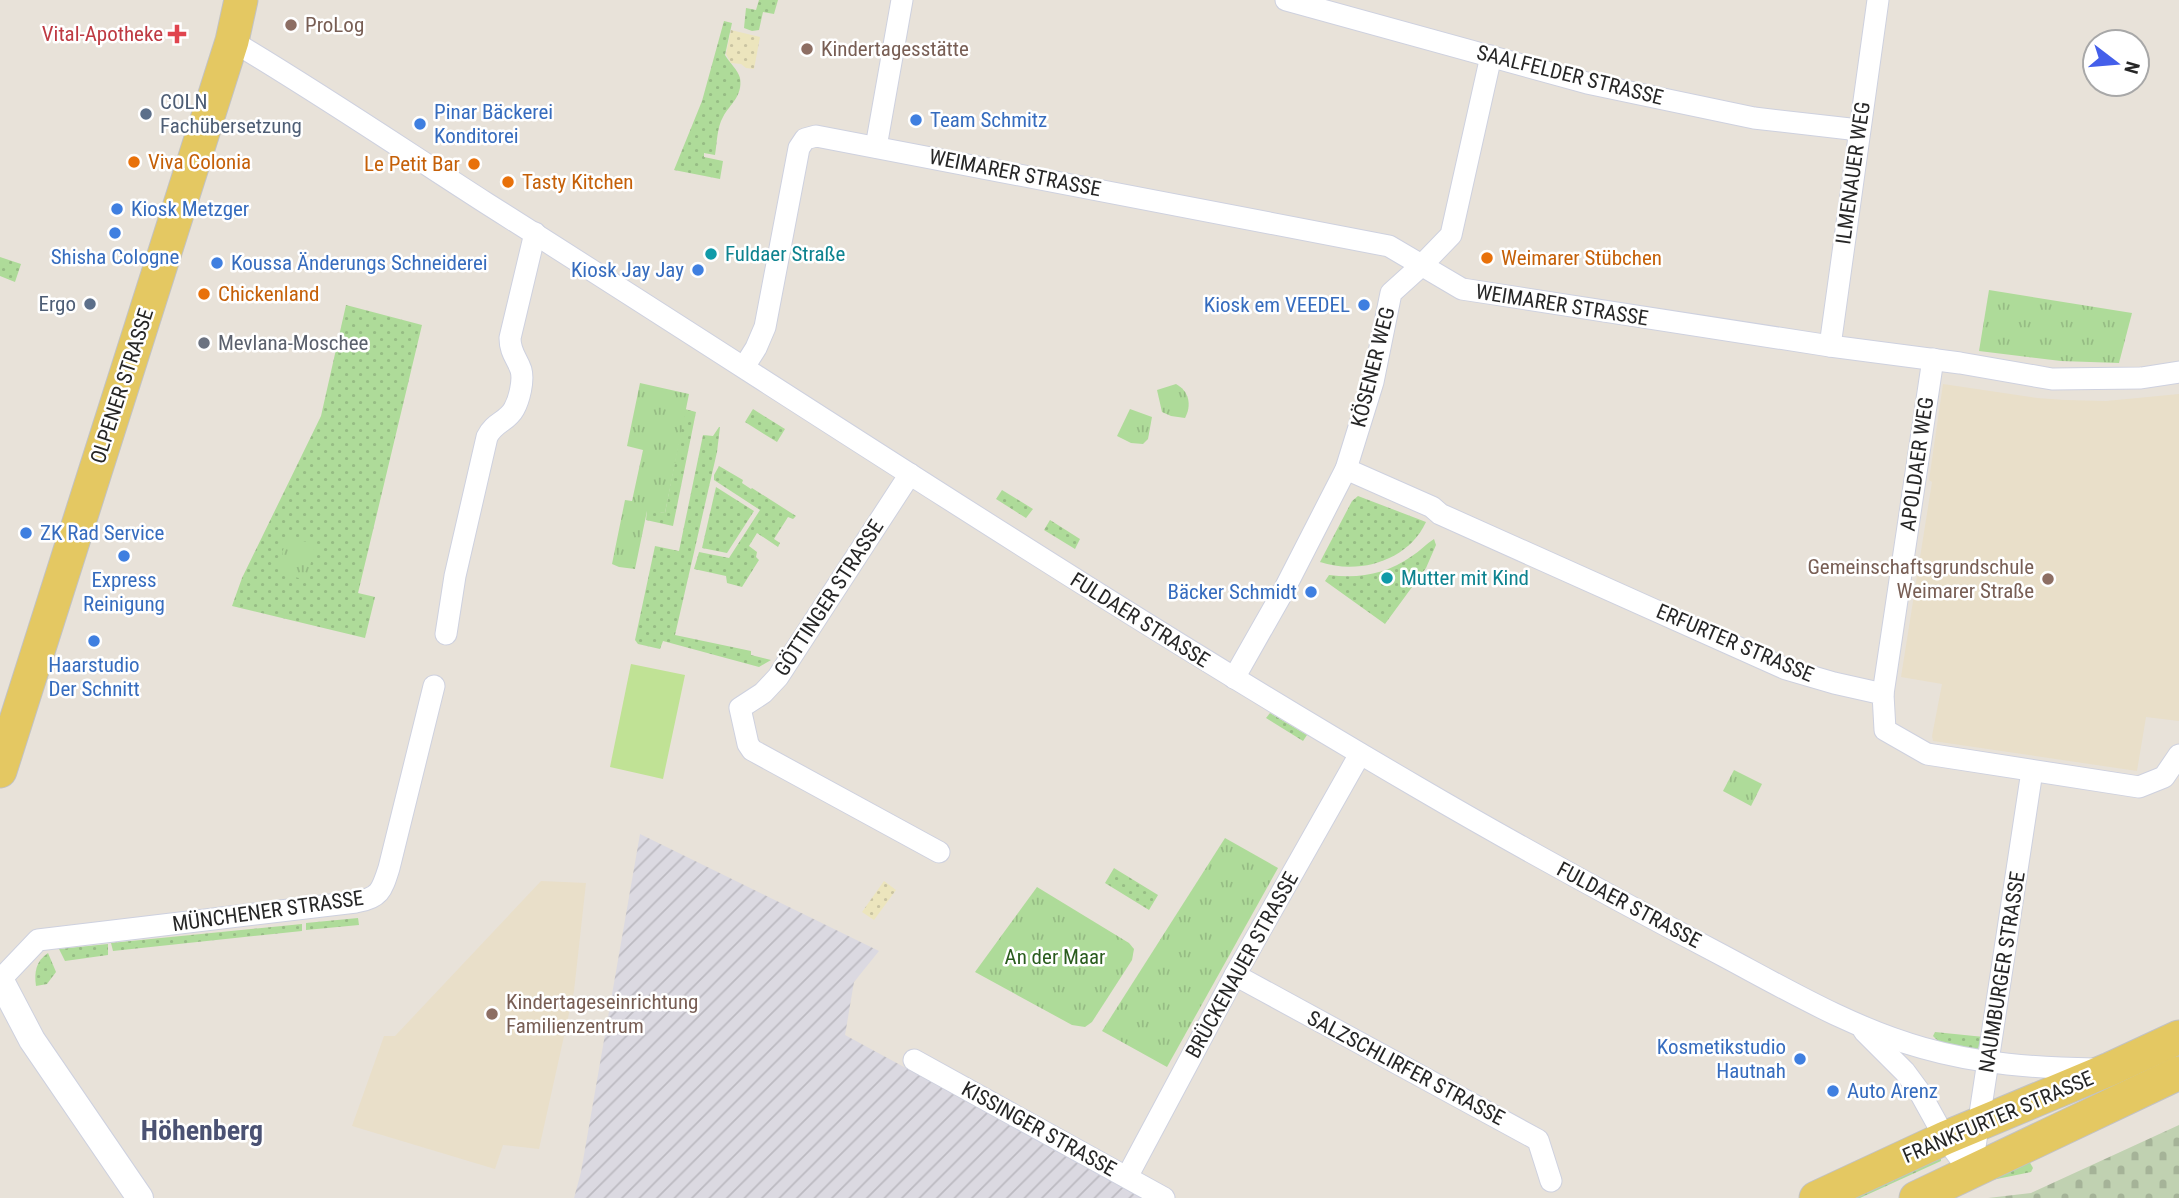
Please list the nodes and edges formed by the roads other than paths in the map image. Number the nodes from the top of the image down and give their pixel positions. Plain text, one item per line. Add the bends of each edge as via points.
1 (242, 0) edge
2 (902, 0) edge
3 (1286, 0) edge
4 (1878, 0) edge
5 (232, 41) junction
6 (1491, 56) junction
7 (1859, 130) junction
8 (876, 147) junction
9 (535, 233) junction
10 (1422, 265) junction
11 (1830, 346) junction
12 (1933, 359) junction
13 (744, 367) junction
14 (2179, 372) edge
15 (1346, 469) junction
16 (910, 474) junction
17 (446, 634) dead end
18 (1234, 678) junction
19 (434, 686) dead end
20 (1883, 694) junction
21 (1360, 754) junction
22 (2179, 755) edge
23 (0, 771) edge
24 (2032, 771) junction
25 (939, 852) dead end
26 (1235, 975) junction
27 (0, 979) edge
28 (1858, 1024) junction
29 (2179, 1037) edge
30 (914, 1060) dead end
31 (1988, 1062) junction
32 (2110, 1069) junction
33 (2179, 1073) edge
34 (1978, 1124) junction
35 (1945, 1139) junction
36 (1971, 1173) junction
37 (1126, 1177) junction
38 (1551, 1181) dead end
39 (140, 1198) edge
40 (1164, 1198) edge
41 (1816, 1198) edge
42 (1916, 1198) edge

1 - 5 main road, OLPENER STRASSE
2 - 8 street
3 - 6 street, SAALFELDER STRASSE
4 - 7 street, ILMENAUER WEG
5 - 9 street, FULDAER STRASSE
5 - 23 main road, OLPENER STRASSE
6 - 7 street, SAALFELDER STRASSE via 1587,83 1754,118
6 - 10 street, KÖSENER WEG via 1451,235
7 - 11 street, ILMENAUER WEG
8 - 10 street, WEIMARER STRASSE via 1389,246
8 - 13 street, WEIMARER STRASSE via 816,136 801,143 765,327
9 - 13 street, FULDAER STRASSE
9 - 17 street via 510,338 522,379 516,407 487,437
10 - 11 street, WEIMARER STRASSE via 1462,289
10 - 15 street, KÖSENER WEG via 1391,293 1373,382
11 - 12 street, WEIMARER STRASSE
12 - 14 street, WEIMARER STRASSE via 2052,379 2141,378
12 - 20 street, APOLDAER WEG
13 - 16 street, FULDAER STRASSE
15 - 18 street, KÖSENER WEG
15 - 20 street, ERFURTER STRASSE via 1786,669
16 - 18 street, FULDAER STRASSE
16 - 25 street, GÖTTINGER STRASSE via 778,677 740,708 752,750
18 - 21 street, FULDAER STRASSE
19 - 27 street, MÜNCHENER STRASSE via 389,868 383,888 371,899 38,940
20 - 24 street via 1885,730 1927,754
21 - 26 street, BRÜCKENAUER STRASSE
21 - 28 street, FULDAER STRASSE via 1594,887
22 - 24 street via 2164,777 2139,787
24 - 31 street, NAUMBURGER STRASSE
26 - 37 street, BRÜCKENAUER STRASSE
26 - 38 street, SALZSCHLIRFER STRASSE via 1538,1140
27 - 39 street via 32,1040
28 - 31 street, FULDAER STRASSE via 1923,1048
28 - 35 street, FULDAER STRASSE via 1905,1072
29 - 32 main road, FRANKFURTER STRASSE
30 - 37 street, KISSINGER STRASSE
31 - 32 street, FULDAER STRASSE
31 - 34 street, NAUMBURGER STRASSE
32 - 34 main road, FRANKFURTER STRASSE
33 - 36 main road, FRANKFURTER STRASSE
34 - 35 main road, FRANKFURTER STRASSE
34 - 36 street, NAUMBURGER STRASSE
35 - 36 street, FULDAER STRASSE
35 - 41 main road, FRANKFURTER STRASSE
36 - 42 main road, FRANKFURTER STRASSE
37 - 40 street, KISSINGER STRASSE

